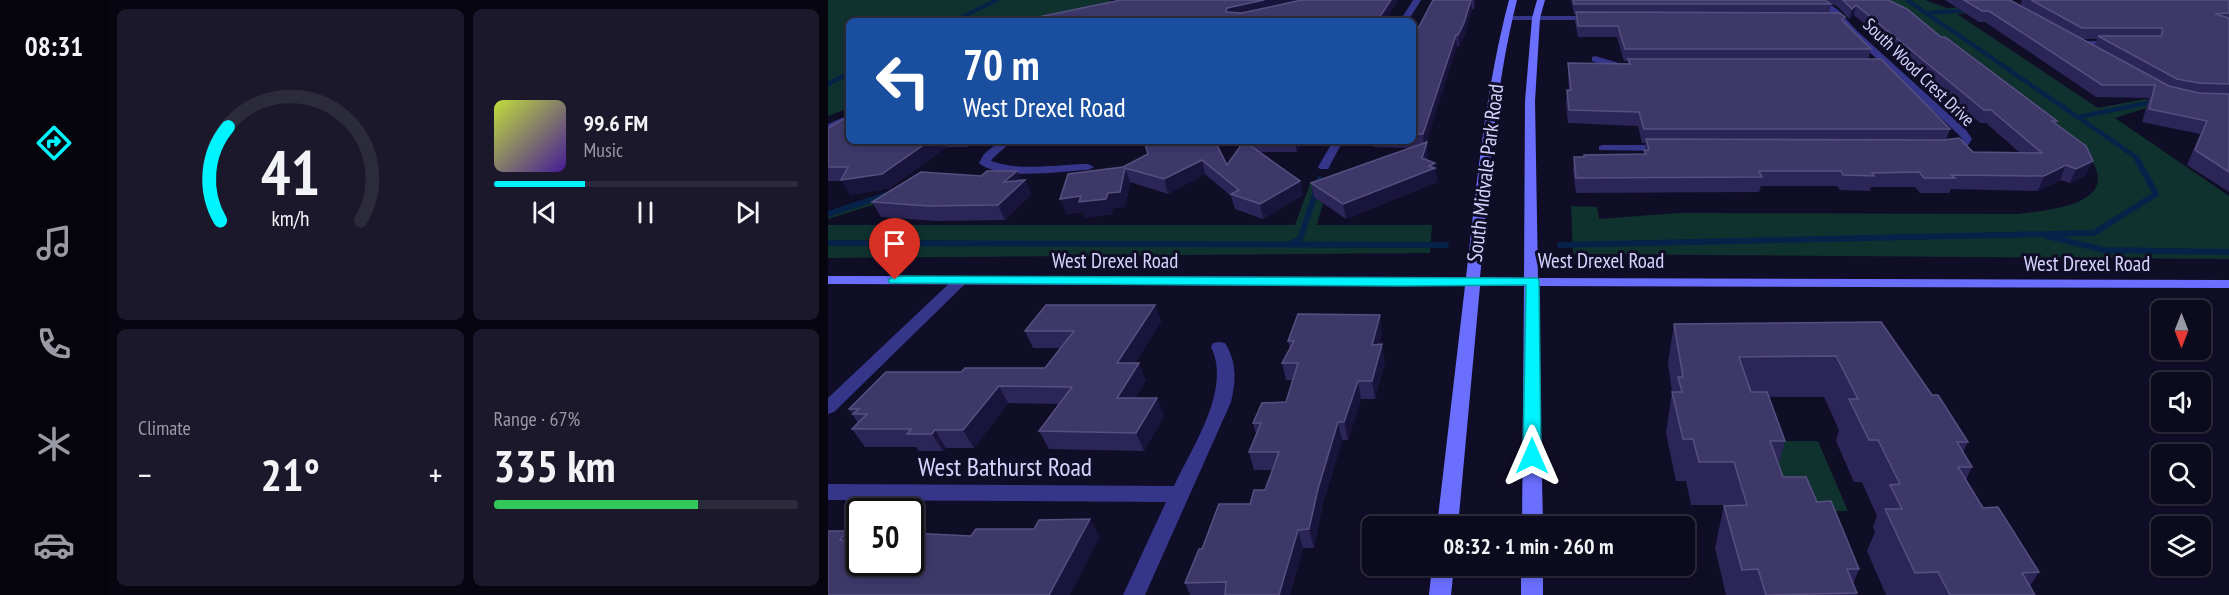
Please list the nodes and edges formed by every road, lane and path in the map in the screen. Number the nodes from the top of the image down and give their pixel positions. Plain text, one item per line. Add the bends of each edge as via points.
1 (1417, 0) edge
2 (1513, 0) edge
3 (1541, 0) edge
4 (1817, 0) edge
5 (1406, 18) edge
6 (1508, 18) junction
7 (1536, 18) junction
8 (1602, 18) edge
9 (1828, 19) edge
10 (1840, 19) junction
11 (2068, 37) edge
12 (2077, 43) junction
13 (2121, 43) edge
14 (2096, 54) edge
15 (1595, 59) dead end
16 (1641, 66) edge
17 (1878, 66) edge
18 (1889, 66) junction
19 (846, 119) edge
20 (828, 128) edge
21 (1003, 144) edge
22 (1336, 144) edge
23 (1603, 148) dead end
24 (1675, 148) edge
25 (1964, 148) edge
26 (1088, 167) dead end
27 (1324, 167) dead end
28 (828, 280) edge
29 (961, 280) junction
30 (1532, 280) junction
31 (1472, 282) junction
32 (2229, 284) edge
33 (1219, 347) dead end
34 (828, 408) edge
35 (828, 492) edge
36 (1181, 494) junction
37 (1448, 516) edge
38 (1532, 516) edge
39 (1442, 576) edge
40 (1532, 576) edge
41 (1134, 595) edge
42 (1440, 595) edge
43 (1532, 595) edge

1 - 5 street
2 - 6 main road, South Midvale Park Road
3 - 7 main road, South Midvale Park Road
4 - 10 street, South Wood Crest Drive
6 - 7 street
6 - 31 main road, South Midvale Park Road via 1490,117
7 - 8 street
7 - 30 main road, South Midvale Park Road via 1530,102
9 - 10 street
10 - 18 street, South Wood Crest Drive
11 - 12 street
12 - 13 street
12 - 14 street
15 - 16 street via 1618,66
17 - 18 street
18 - 25 street, South Wood Crest Drive via 1962,132 1967,139
19 - 20 street
21 - 26 street via 985,163 1010,169
22 - 27 street
23 - 24 street
28 - 29 main road, West Drexel Road
29 - 31 main road, West Drexel Road
29 - 34 street
30 - 31 main road, West Drexel Road
30 - 32 main road, West Drexel Road
30 - 38 main road, South Midvale Park Road
31 - 37 main road, South Midvale Park Road
33 - 36 street via 1228,370 1227,385
35 - 36 street, West Bathurst Road
36 - 41 street
39 - 42 main road
40 - 43 main road

